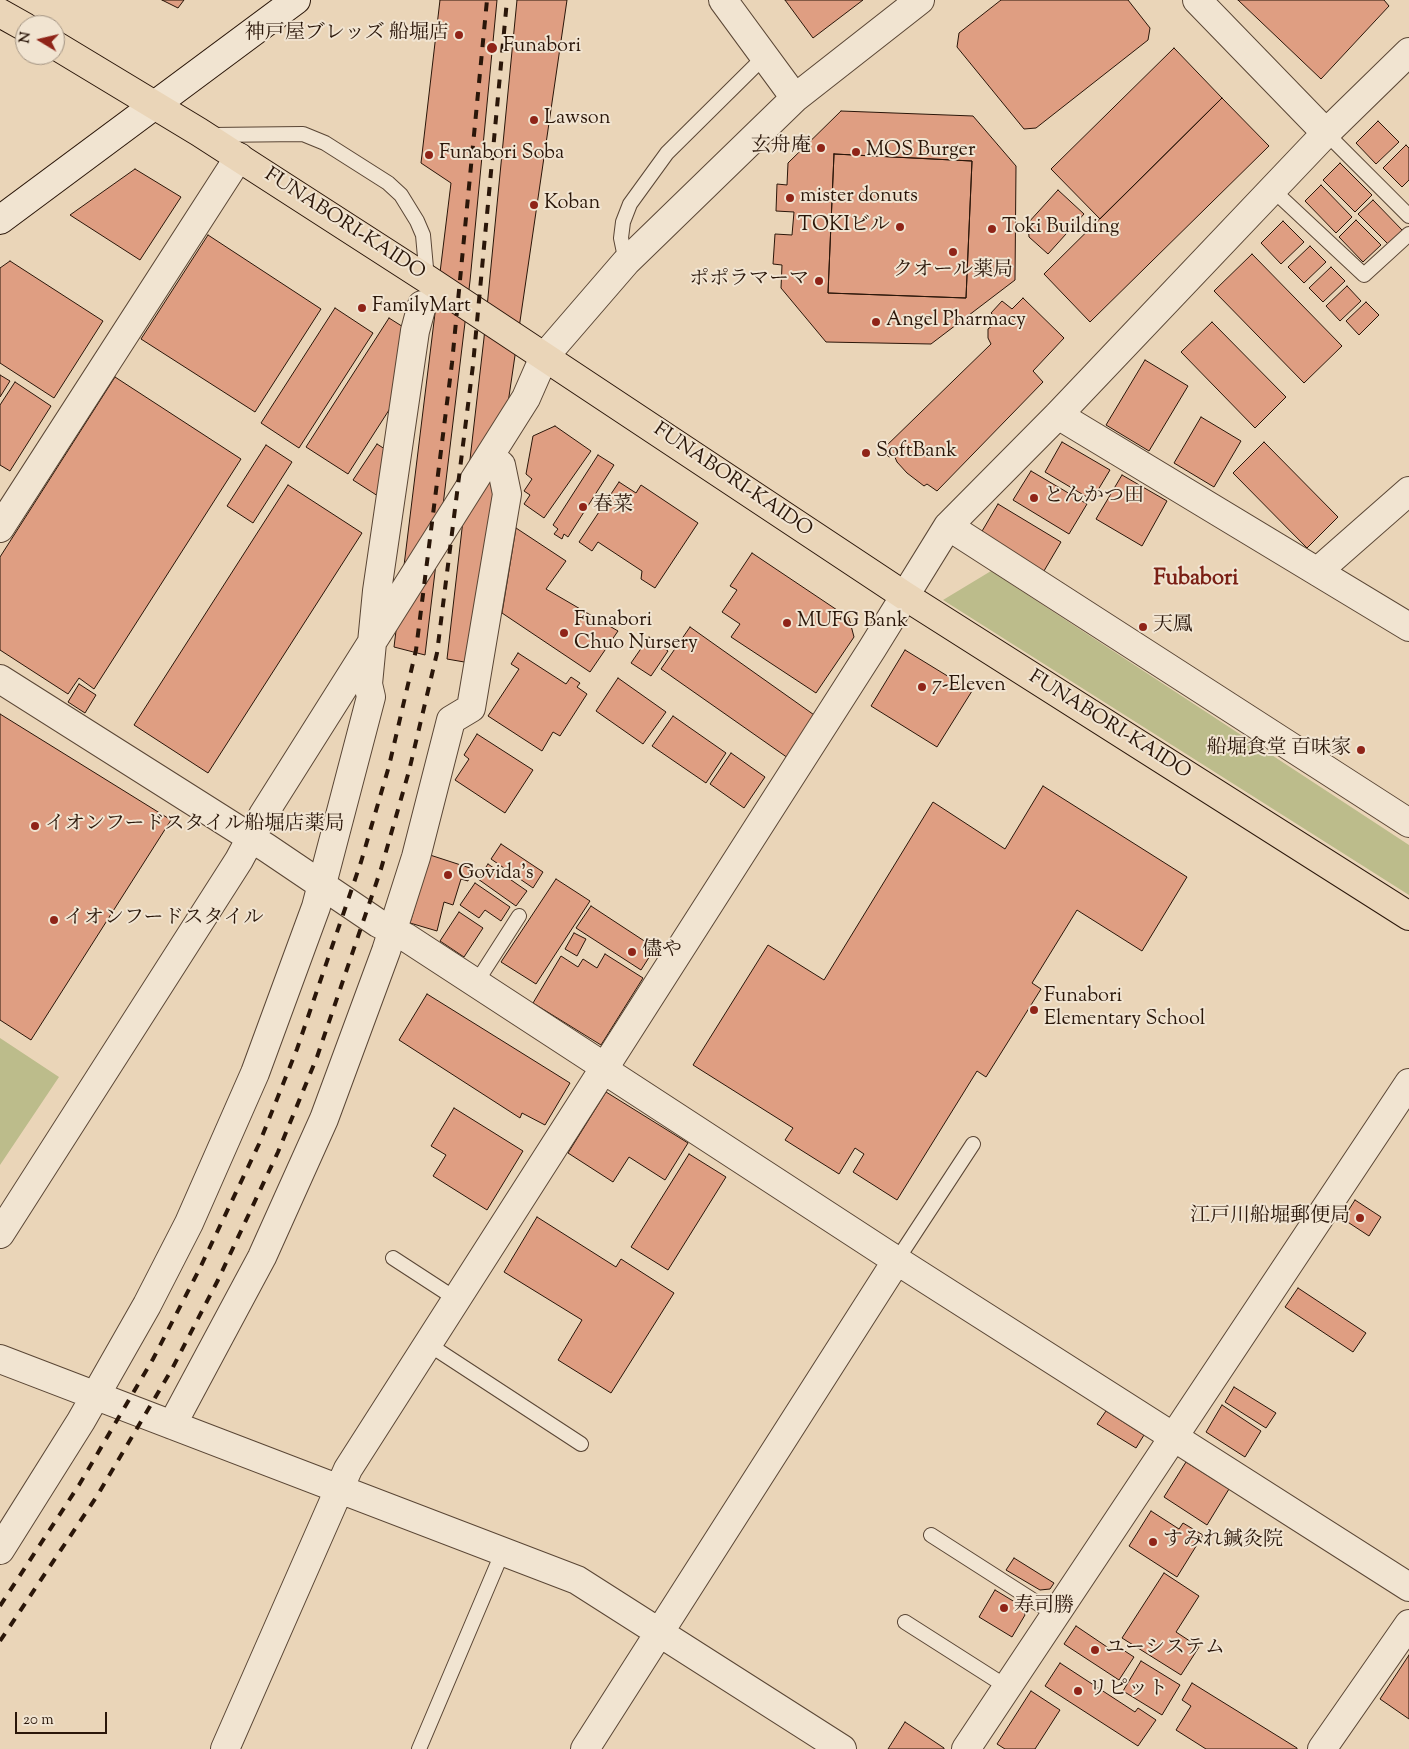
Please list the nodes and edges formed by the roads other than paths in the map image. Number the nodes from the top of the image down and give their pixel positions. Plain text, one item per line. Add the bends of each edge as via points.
1 (296, 0) edge
2 (723, 0) edge
3 (920, 0) edge
4 (1197, 0) edge
5 (0, 13) edge
6 (15, 21) edge
7 (65, 51) edge
8 (1409, 52) edge
9 (764, 57) junction
10 (795, 98) junction
11 (156, 104) junction
12 (1326, 133) junction
13 (205, 136) junction
14 (239, 157) junction
15 (1273, 190) junction
16 (1409, 216) edge
17 (0, 220) edge
18 (1409, 234) edge
19 (626, 262) junction
20 (427, 279) junction
21 (422, 305) joint
22 (544, 357) junction
23 (1058, 415) junction
24 (490, 456) junction
25 (1409, 490) edge
26 (948, 526) junction
27 (0, 528) edge
28 (1318, 571) junction
29 (905, 596) junction
30 (1409, 627) edge
31 (372, 643) junction
32 (0, 679) edge
33 (1409, 823) edge
34 (251, 839) junction
35 (321, 886) junction
36 (519, 916) dead end
37 (1409, 916) edge
38 (392, 931) junction
39 (476, 983) junction
40 (604, 1068) junction
41 (1409, 1083) edge
42 (973, 1144) dead end
43 (0, 1234) edge
44 (393, 1258) dead end
45 (897, 1260) junction
46 (456, 1299) junction
47 (428, 1344) junction
48 (0, 1359) edge
49 (95, 1395) junction
50 (172, 1425) junction
51 (1174, 1438) junction
52 (581, 1444) dead end
53 (338, 1489) junction
54 (931, 1535) dead end
55 (0, 1550) edge
56 (503, 1551) junction
57 (1409, 1587) edge
58 (1056, 1614) junction
59 (905, 1622) dead end
60 (1409, 1624) edge
61 (659, 1632) junction
62 (1007, 1688) junction
63 (225, 1749) edge
64 (419, 1749) edge
65 (585, 1749) edge
66 (842, 1749) edge
67 (966, 1749) edge
68 (1322, 1749) edge

1 - 11 street
2 - 9 street
3 - 10 street
4 - 12 street
5 - 6 main road
7 - 11 main road, FUNABORI-KAIDO
8 - 12 street
9 - 10 street
9 - 19 lane via 667,152 630,204 621,238
10 - 19 street
11 - 13 main road, FUNABORI-KAIDO
11 - 17 street
12 - 15 street
12 - 16 lane
13 - 14 main road, FUNABORI-KAIDO
13 - 20 lane via 303,134 388,183 401,195 423,235
14 - 20 main road, FUNABORI-KAIDO
14 - 27 street
15 - 18 lane via 1364,275
15 - 23 street
19 - 22 street
20 - 21 lane
20 - 22 main road, FUNABORI-KAIDO
21 - 31 street via 413,345
22 - 24 street via 526,398
22 - 29 main road, FUNABORI-KAIDO
23 - 26 street
23 - 28 street
24 - 31 street
24 - 38 street via 501,465 507,494 471,708 451,720 416,857
25 - 28 street
26 - 29 street
26 - 33 street
28 - 30 street
29 - 37 main road, FUNABORI-KAIDO
29 - 40 street
31 - 34 street
31 - 35 street via 368,684 371,697
32 - 34 street
34 - 35 street
34 - 43 street
35 - 38 street
35 - 49 street via 255,1073 189,1223
36 - 39 lane
38 - 39 street
38 - 50 street via 324,1119 290,1197 262,1257
39 - 40 street
40 - 45 street
40 - 46 street
41 - 51 street
42 - 45 lane
44 - 46 lane
45 - 51 street
45 - 61 street
46 - 47 street
47 - 52 lane
47 - 53 street
48 - 49 street
49 - 50 street
49 - 55 street
50 - 53 street
51 - 57 street
51 - 58 street
53 - 56 street
53 - 63 street
54 - 58 lane
56 - 61 street via 577,1580
56 - 64 lane
58 - 62 street
59 - 62 lane
60 - 68 street
61 - 65 street
61 - 66 street
62 - 67 street

